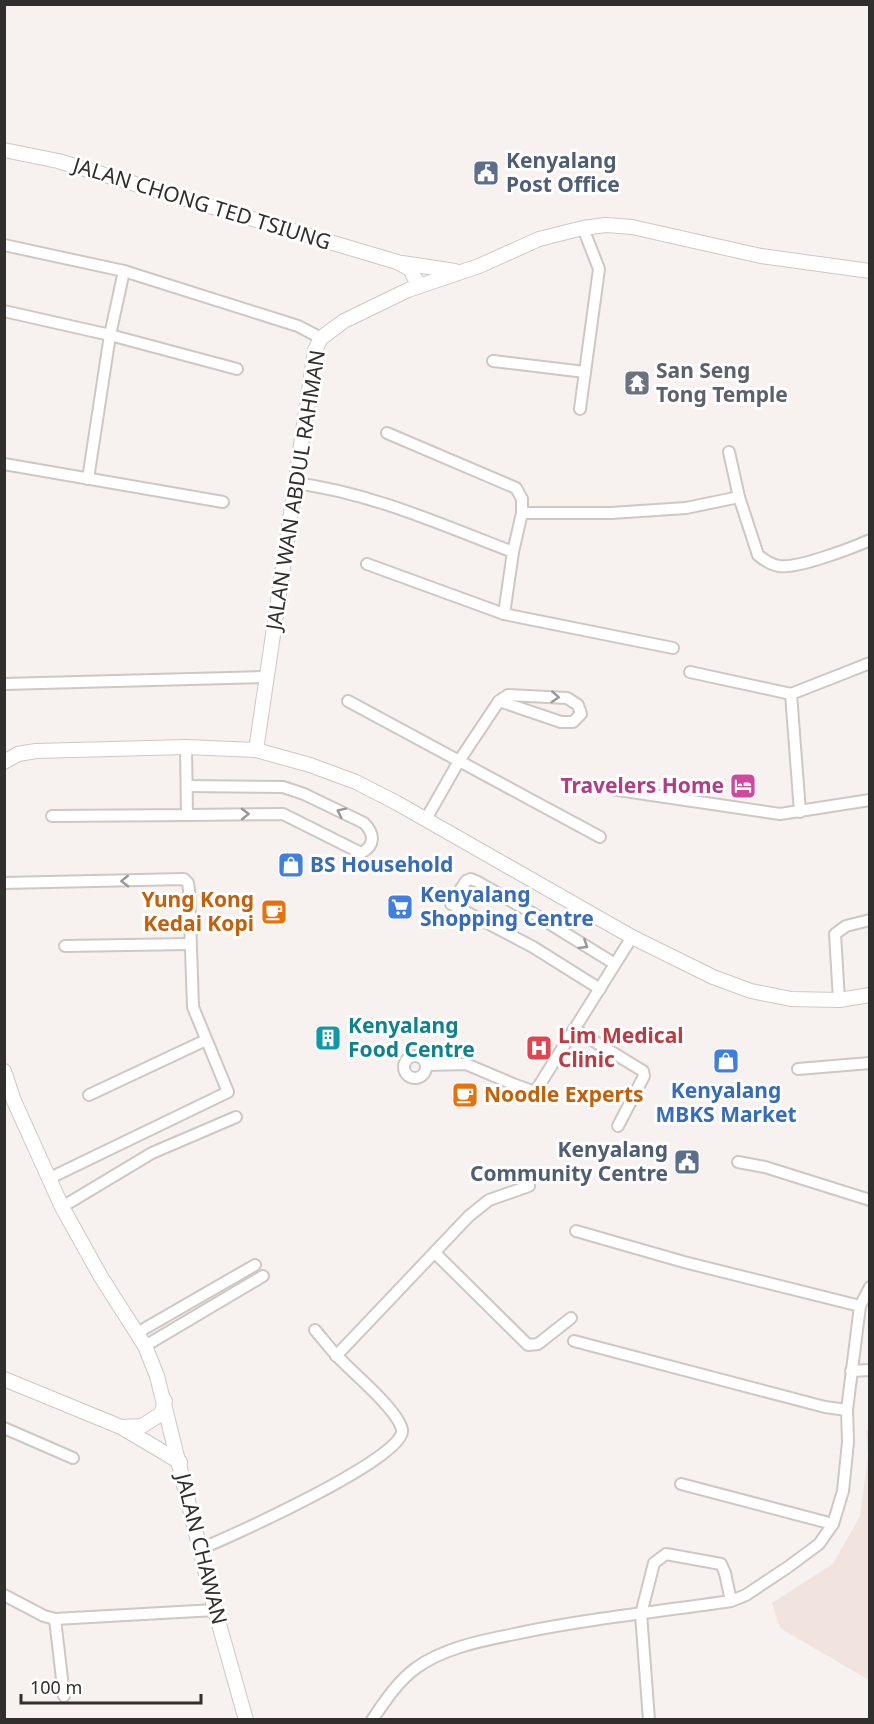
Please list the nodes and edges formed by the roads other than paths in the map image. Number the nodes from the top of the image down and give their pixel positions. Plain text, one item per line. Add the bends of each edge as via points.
1 (4, 150) edge
2 (583, 228) junction
3 (4, 245) edge
4 (397, 262) junction
5 (124, 271) junction
6 (870, 271) edge
7 (459, 272) junction
8 (413, 288) junction
9 (4, 311) edge
10 (110, 335) junction
11 (321, 338) junction
12 (493, 362) dead end
13 (237, 369) dead end
14 (585, 372) junction
15 (580, 409) dead end
16 (387, 433) dead end
17 (729, 452) dead end
18 (4, 464) edge
19 (88, 479) junction
20 (296, 483) junction
21 (739, 497) junction
22 (223, 502) dead end
23 (522, 513) junction
24 (870, 540) edge
25 (513, 552) junction
26 (366, 564) dead end
27 (504, 614) junction
28 (673, 648) dead end
29 (870, 663) edge
30 (690, 672) dead end
31 (267, 677) junction
32 (4, 684) edge
33 (791, 693) junction
34 (348, 701) dead end
35 (499, 701) junction
36 (186, 747) junction
37 (256, 750) junction
38 (459, 761) junction
39 (4, 762) edge
40 (187, 786) junction
41 (611, 789) dead end
42 (870, 800) edge
43 (800, 812) junction
44 (187, 815) junction
45 (52, 816) dead end
46 (426, 819) junction
47 (600, 837) dead end
48 (4, 883) edge
49 (870, 920) edge
50 (632, 936) junction
51 (190, 944) junction
52 (65, 946) dead end
53 (615, 964) junction
54 (600, 989) junction
55 (870, 995) edge
56 (839, 1000) junction
57 (574, 1029) junction
58 (206, 1040) junction
59 (870, 1063) edge
60 (426, 1065) dead end
61 (798, 1069) dead end
62 (5, 1077) edge
63 (90, 1095) dead end
64 (236, 1117) dead end
65 (618, 1126) dead end
66 (738, 1162) dead end
67 (50, 1178) junction
68 (529, 1186) dead end
69 (870, 1200) edge
70 (63, 1207) junction
71 (576, 1231) dead end
72 (435, 1253) junction
73 (255, 1265) dead end
74 (263, 1276) dead end
75 (870, 1287) edge
76 (860, 1306) junction
77 (571, 1318) dead end
78 (315, 1330) dead end
79 (137, 1333) junction
80 (574, 1341) dead end
81 (145, 1346) junction
82 (336, 1356) junction
83 (870, 1370) edge
84 (851, 1371) junction
85 (4, 1379) edge
86 (165, 1401) junction
87 (847, 1410) junction
88 (121, 1427) junction
89 (4, 1428) edge
90 (73, 1458) dead end
91 (180, 1462) junction
92 (681, 1484) dead end
93 (833, 1524) junction
94 (200, 1549) junction
95 (4, 1595) edge
96 (731, 1601) junction
97 (215, 1610) junction
98 (641, 1614) junction
99 (55, 1618) junction
100 (64, 1696) dead end
101 (246, 1719) edge
102 (372, 1719) edge
103 (649, 1719) edge

1 - 4 street, JALAN CHONG TED TSIUNG via 58,161
2 - 6 street, JALAN WAN ABDUL RAHMAN via 632,226 761,256
2 - 7 street, JALAN WAN ABDUL RAHMAN via 539,239
2 - 14 street via 599,269
3 - 5 street
4 - 7 street, JALAN CHONG TED TSIUNG
4 - 8 street
5 - 10 street
5 - 11 street via 298,326
7 - 8 street, JALAN WAN ABDUL RAHMAN
8 - 11 street, JALAN WAN ABDUL RAHMAN via 352,316
9 - 10 street
10 - 13 street
10 - 19 street
11 - 20 street, JALAN WAN ABDUL RAHMAN via 315,351
12 - 14 street
14 - 15 street
16 - 23 street via 516,488 522,499
17 - 21 street
18 - 19 street
19 - 22 street
20 - 25 street via 372,498
20 - 31 street, JALAN WAN ABDUL RAHMAN
21 - 23 street via 686,508
21 - 24 street via 759,555 778,566 791,567
23 - 25 street
25 - 27 street
26 - 27 street
27 - 28 street
29 - 33 street
30 - 33 street
31 - 32 street
31 - 37 street, JALAN WAN ABDUL RAHMAN
33 - 43 street
34 - 38 street
35 -> 35 street via 508,695 567,698 578,705 581,714 573,722 561,722
35 - 38 street
36 - 37 street
36 - 39 street via 36,751 18,754
36 - 40 street
37 - 46 street via 356,782
38 - 46 street
38 - 47 street
40 - 44 street
44 -> 40 street via 284,814 361,853 372,840 364,823 295,790
41 - 43 street via 780,814
42 - 43 street
44 - 45 street
46 - 50 street
51 -> 48 street via 189,890 184,879
49 - 56 street via 846,926 835,934
50 - 53 street
50 - 56 street via 695,969 751,991 791,999
51 - 52 street
51 - 58 street via 193,1007
53 - 54 street
54 -> 53 street via 451,904 471,879
54 - 57 street
55 - 56 street
57 - 60 street via 535,1092 466,1064
57 - 65 street via 643,1071
58 - 63 street
58 - 67 street via 228,1092
59 - 61 street
62 - 67 street
64 - 70 street via 152,1153
66 - 69 street
67 - 70 street
68 - 72 street via 489,1200
70 - 79 street
71 - 76 street
72 - 77 street via 528,1346 538,1344
72 - 82 street
73 - 79 street
74 - 81 street
75 - 76 street
76 - 84 street
78 - 82 street
79 - 81 street
80 - 87 street
81 - 86 street
82 - 94 street via 386,1405 402,1427 398,1442 359,1471 267,1520
83 - 84 street
84 - 87 street
85 - 88 street, JALAN CHAWAN
86 - 88 street via 161,1414 142,1426
86 - 91 street
87 - 93 street via 843,1491
88 - 91 street, JALAN CHAWAN
89 - 90 street
91 - 94 street, JALAN CHAWAN
92 - 93 street
93 - 96 street via 819,1544 746,1595
94 - 97 street, JALAN CHAWAN
95 - 99 street
96 - 98 street
96 - 98 street via 721,1564 666,1554 654,1563
97 - 99 street
97 - 101 street, JALAN CHAWAN
98 - 102 street via 541,1628 446,1653 417,1667 399,1683
98 - 103 street
99 - 100 street

